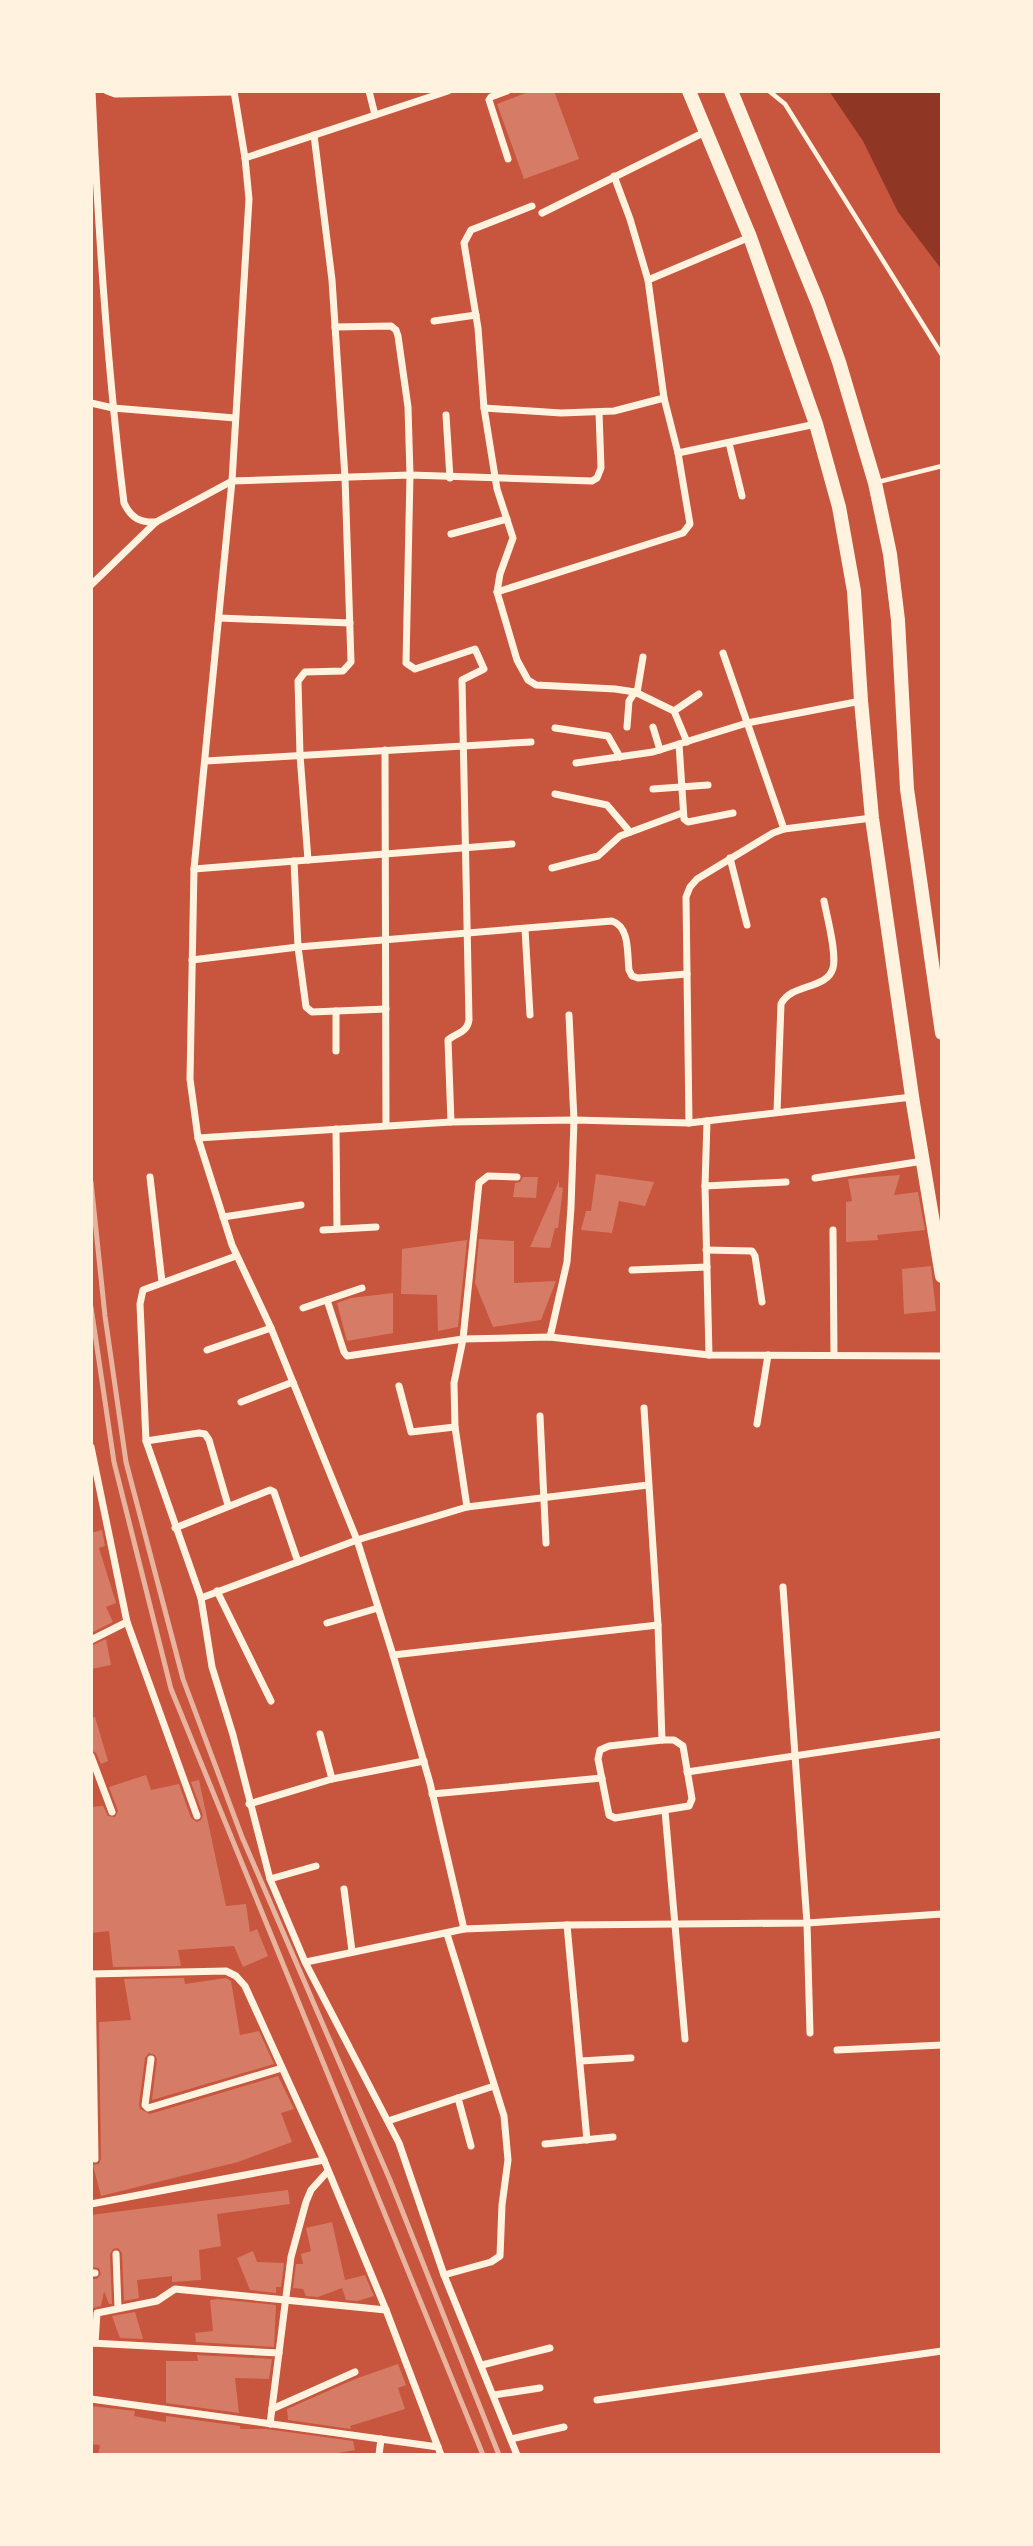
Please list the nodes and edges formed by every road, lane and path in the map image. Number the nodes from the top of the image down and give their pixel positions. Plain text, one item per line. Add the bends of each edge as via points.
1 (92, 91) edge
2 (107, 91) edge
3 (234, 91) edge
4 (369, 91) edge
5 (448, 91) edge
6 (507, 91) edge
7 (689, 91) edge
8 (731, 91) edge
9 (769, 91) edge
10 (159, 92) edge
11 (375, 115) junction
12 (707, 131) junction
13 (314, 135) junction
14 (245, 158) junction
15 (508, 159) dead end
16 (614, 176) junction
17 (532, 206) dead end
18 (542, 214) dead end
19 (750, 237) junction
20 (648, 280) junction
21 (476, 315) junction
22 (434, 321) dead end
23 (335, 327) junction
24 (942, 355) edge
25 (664, 398) junction
26 (91, 403) edge
27 (113, 408) junction
28 (484, 408) junction
29 (599, 412) junction
30 (446, 415) dead end
31 (234, 418) junction
32 (816, 424) junction
33 (729, 443) junction
34 (678, 453) junction
35 (942, 466) edge
36 (410, 475) junction
37 (345, 478) junction
38 (450, 478) junction
39 (496, 479) junction
40 (232, 481) junction
41 (875, 483) junction
42 (742, 496) dead end
43 (507, 519) junction
44 (156, 522) junction
45 (451, 534) dead end
46 (91, 585) edge
47 (497, 593) junction
48 (219, 618) junction
49 (350, 623) junction
50 (723, 653) dead end
51 (643, 657) dead end
52 (636, 693) junction
53 (699, 694) dead end
54 (861, 701) junction
55 (674, 711) junction
56 (747, 723) junction
57 (627, 727) dead end
58 (653, 727) dead end
59 (555, 729) dead end
60 (531, 741) dead end
61 (683, 743) junction
62 (463, 746) junction
63 (385, 750) junction
64 (660, 750) junction
65 (300, 755) junction
66 (620, 757) junction
67 (206, 761) junction
68 (576, 763) dead end
69 (708, 785) dead end
70 (681, 787) junction
71 (653, 789) dead end
72 (555, 794) dead end
73 (682, 813) junction
74 (733, 813) dead end
75 (872, 818) junction
76 (784, 829) junction
77 (630, 832) junction
78 (512, 844) dead end
79 (466, 847) junction
80 (385, 854) junction
81 (730, 858) junction
82 (308, 859) junction
83 (294, 860) junction
84 (552, 868) dead end
85 (194, 869) junction
86 (824, 901) dead end
87 (747, 925) dead end
88 (525, 929) junction
89 (468, 934) junction
90 (385, 940) junction
91 (298, 947) junction
92 (192, 960) junction
93 (687, 974) junction
94 (386, 1009) junction
95 (336, 1012) junction
96 (530, 1015) dead end
97 (569, 1015) dead end
98 (942, 1033) edge
99 (336, 1051) dead end
100 (912, 1097) junction
101 (777, 1112) junction
102 (574, 1120) junction
103 (707, 1121) junction
104 (451, 1122) junction
105 (689, 1123) junction
106 (386, 1125) junction
107 (336, 1129) junction
108 (198, 1138) junction
109 (923, 1161) junction
110 (150, 1177) dead end
111 (517, 1177) dead end
112 (815, 1178) dead end
113 (786, 1182) dead end
114 (705, 1186) junction
115 (301, 1205) dead end
116 (223, 1217) junction
117 (376, 1227) dead end
118 (337, 1229) junction
119 (323, 1230) dead end
120 (833, 1230) dead end
121 (706, 1250) junction
122 (236, 1256) junction
123 (707, 1267) junction
124 (632, 1269) dead end
125 (942, 1276) edge
126 (162, 1282) junction
127 (362, 1288) dead end
128 (327, 1300) junction
129 (762, 1302) dead end
130 (303, 1308) dead end
131 (271, 1328) junction
132 (550, 1337) junction
133 (463, 1339) junction
134 (207, 1350) dead end
135 (709, 1355) junction
136 (768, 1355) junction
137 (834, 1355) junction
138 (942, 1356) edge
139 (293, 1382) junction
140 (399, 1386) dead end
141 (241, 1402) dead end
142 (644, 1408) dead end
143 (540, 1416) dead end
144 (757, 1424) dead end
145 (455, 1427) junction
146 (146, 1441) junction
147 (91, 1447) edge
148 (648, 1485) junction
149 (544, 1498) junction
150 (228, 1506) junction
151 (467, 1507) junction
152 (175, 1528) junction
153 (357, 1540) junction
154 (546, 1543) dead end
155 (298, 1562) junction
156 (783, 1587) dead end
157 (217, 1591) junction
158 (201, 1598) junction
159 (378, 1608) junction
160 (127, 1622) junction
161 (327, 1623) dead end
162 (658, 1625) junction
163 (91, 1640) edge
164 (393, 1655) junction
165 (271, 1701) dead end
166 (320, 1734) dead end
167 (942, 1734) edge
168 (662, 1740) junction
169 (91, 1756) edge
170 (793, 1757) junction
171 (424, 1761) junction
172 (687, 1772) junction
173 (602, 1778) junction
174 (332, 1779) junction
175 (432, 1794) junction
176 (249, 1804) junction
177 (665, 1811) junction
178 (112, 1812) dead end
179 (197, 1816) dead end
180 (316, 1866) dead end
181 (270, 1879) junction
182 (344, 1889) dead end
183 (942, 1914) edge
184 (807, 1923) junction
185 (676, 1924) junction
186 (567, 1925) junction
187 (464, 1929) junction
188 (447, 1934) junction
189 (352, 1951) junction
190 (306, 1962) junction
191 (92, 1975) edge
192 (810, 2033) dead end
193 (685, 2039) dead end
194 (942, 2045) edge
195 (837, 2050) dead end
196 (631, 2058) dead end
197 (151, 2059) dead end
198 (581, 2061) junction
199 (282, 2068) junction
200 (494, 2086) junction
201 (458, 2098) junction
202 (388, 2121) junction
203 (613, 2137) dead end
204 (587, 2140) junction
205 (545, 2144) dead end
206 (471, 2146) dead end
207 (95, 2159) dead end
208 (324, 2160) junction
209 (328, 2171) junction
210 (91, 2204) edge
211 (116, 2253) dead end
212 (444, 2275) junction
213 (286, 2299) junction
214 (118, 2308) junction
215 (386, 2310) junction
216 (93, 2343) edge
217 (550, 2348) dead end
218 (942, 2351) edge
219 (279, 2353) junction
220 (482, 2365) junction
221 (355, 2372) dead end
222 (540, 2388) dead end
223 (494, 2395) junction
224 (91, 2399) edge
225 (597, 2400) dead end
226 (272, 2409) junction
227 (270, 2424) junction
228 (564, 2427) dead end
229 (381, 2439) junction
230 (510, 2439) junction
231 (440, 2451) edge
232 (379, 2455) edge
233 (517, 2455) edge

1 - 27 street
2 - 10 street
3 - 10 street
3 - 14 street
4 - 11 street
5 - 11 street
6 - 15 street via 489,100
7 - 12 highway
8 - 41 highway via 818,303
9 - 24 lane via 785,104
11 - 13 street
12 - 16 street
12 - 19 highway
13 - 14 street
13 - 23 street
14 - 31 street via 249,199
16 - 18 street
16 - 20 street
17 - 21 street via 467,234 464,243
19 - 20 street
19 - 32 highway
20 - 25 street
21 - 22 street
21 - 28 street
23 - 36 street via 391,326 396,330 408,407
23 - 37 street
25 - 29 street
25 - 34 street
26 - 27 street
27 - 31 street
27 - 44 street via 124,503 136,519
28 - 29 street
28 - 39 street
29 - 39 street via 601,468 597,478 586,482
30 - 38 street
31 - 40 street
32 - 33 street
32 - 54 highway via 848,548
33 - 34 street
33 - 42 street
34 - 47 street via 688,530
35 - 41 lane
36 - 37 street
36 - 38 street
36 - 62 street via 406,663 415,670 477,650 484,671 462,680
37 - 40 street
37 - 49 street
38 - 39 street
39 - 43 street
40 - 44 street
40 - 48 street
41 - 98 highway via 890,554 908,789
43 - 45 street
43 - 47 street via 512,544
44 - 46 street
47 - 52 street via 517,660 528,680 536,685
48 - 49 street
48 - 67 street
49 - 65 street via 351,662 347,669 306,672 300,677
50 - 56 street
51 - 52 street
52 - 55 street
52 - 57 street via 629,701
53 - 55 street
54 - 56 street
54 - 75 highway
55 - 61 street
56 - 61 street
56 - 76 street
58 - 64 street
59 - 66 street via 608,736
60 - 62 street
61 - 64 street
61 - 70 street
62 - 63 street
62 - 79 street
63 - 65 street
63 - 80 street
64 - 66 street
65 - 67 street
65 - 82 street
66 - 68 street
67 - 85 street
69 - 70 street
70 - 71 street
70 - 73 street
72 - 77 street via 607,805
73 - 74 street via 688,821
73 - 77 street
75 - 76 street
75 - 100 highway
76 - 81 street
77 - 84 street via 598,856
78 - 79 street
79 - 80 street
79 - 89 street
80 - 82 street
80 - 90 street
81 - 87 street
81 - 93 street via 697,878 686,897
82 - 83 street
83 - 85 street
83 - 91 street
85 - 92 street
86 - 101 street via 833,969 824,979 788,994 780,1004
88 - 89 street
88 - 93 street via 612,921 624,930 632,976
88 - 96 street
89 - 90 street
89 - 104 street via 468,1026 447,1045
90 - 91 street
90 - 94 street
91 - 92 street
91 - 95 street via 306,1007 312,1012
92 - 108 street via 190,1079
93 - 105 street
94 - 95 street
94 - 106 street
95 - 99 street
97 - 102 street
100 - 101 street
100 - 109 highway
101 - 103 street
102 - 104 street
102 - 105 street
102 - 132 street via 567,1262
103 - 105 street
103 - 114 street
104 - 106 street
106 - 107 street
107 - 108 street
107 - 118 street
108 - 116 street
109 - 112 street
109 - 125 highway
110 - 126 street
111 - 133 street via 488,1176 479,1183
113 - 114 street
114 - 121 street
115 - 116 street
116 - 122 street
117 - 118 street
118 - 119 street
120 - 137 street
121 - 123 street
121 - 129 street via 752,1251
122 - 126 street
122 - 131 street
123 - 124 street
123 - 135 street
126 - 146 street via 143,1290 140,1304
127 - 128 street
128 - 130 street
128 - 133 street via 348,1356
131 - 134 street
131 - 139 street
132 - 133 street
132 - 135 street
133 - 145 street via 454,1383
135 - 136 street
136 - 137 street
136 - 144 street
137 - 138 street
139 - 141 street
139 - 153 street
140 - 145 street via 411,1432
142 - 148 street
143 - 149 street
145 - 151 street
146 - 150 street via 205,1434
146 - 152 street
147 - 160 street
148 - 149 street
148 - 162 street
149 - 151 street
149 - 154 street
150 - 152 street
150 - 155 street via 266,1490 274,1492
151 - 153 street
152 - 158 street
153 - 155 street
153 - 159 street
155 - 157 street
156 - 170 street
157 - 158 street
157 - 165 street
158 - 176 street via 212,1667
159 - 161 street
159 - 164 street
160 - 163 street
160 - 179 street
162 - 164 street
162 - 168 street
164 - 171 street
166 - 174 street
167 - 170 street
168 - 172 street via 681,1743
168 - 173 street via 604,1747 597,1759
169 - 178 street
170 - 172 street
170 - 184 street
171 - 174 street
171 - 175 street
172 - 177 street via 691,1803 685,1809
173 - 175 street
173 - 177 street via 612,1817
174 - 176 street
175 - 187 street
176 - 181 street
177 - 185 street
180 - 181 street
181 - 190 street
182 - 189 street
183 - 184 street
184 - 185 street
184 - 192 street
185 - 186 street
185 - 193 street
186 - 187 street
186 - 198 street
187 - 188 street
188 - 189 street
188 - 200 street
189 - 190 street
190 - 202 street
191 - 199 street via 226,1971 245,1986
191 - 207 street
194 - 195 street
196 - 198 street
197 - 199 street via 148,2108
198 - 204 street
199 - 208 street
200 - 201 street
200 - 212 street via 504,2116 508,2160 500,2256
201 - 202 street
201 - 206 street
202 - 212 street
203 - 204 street
204 - 205 street
208 - 209 street
208 - 210 street
209 - 213 street via 306,2202 291,2257
209 - 215 street
211 - 214 street
212 - 220 street
213 - 214 street via 175,2289 157,2301
213 - 215 street
213 - 219 street
214 - 216 street via 97,2313
215 - 231 street
216 - 219 street
217 - 220 street
218 - 225 street
219 - 226 street
220 - 223 street
221 - 226 street
222 - 223 street
223 - 230 street
224 - 227 street
226 - 227 street
227 - 229 street
228 - 230 street
229 - 231 street
229 - 232 street
230 - 233 street

